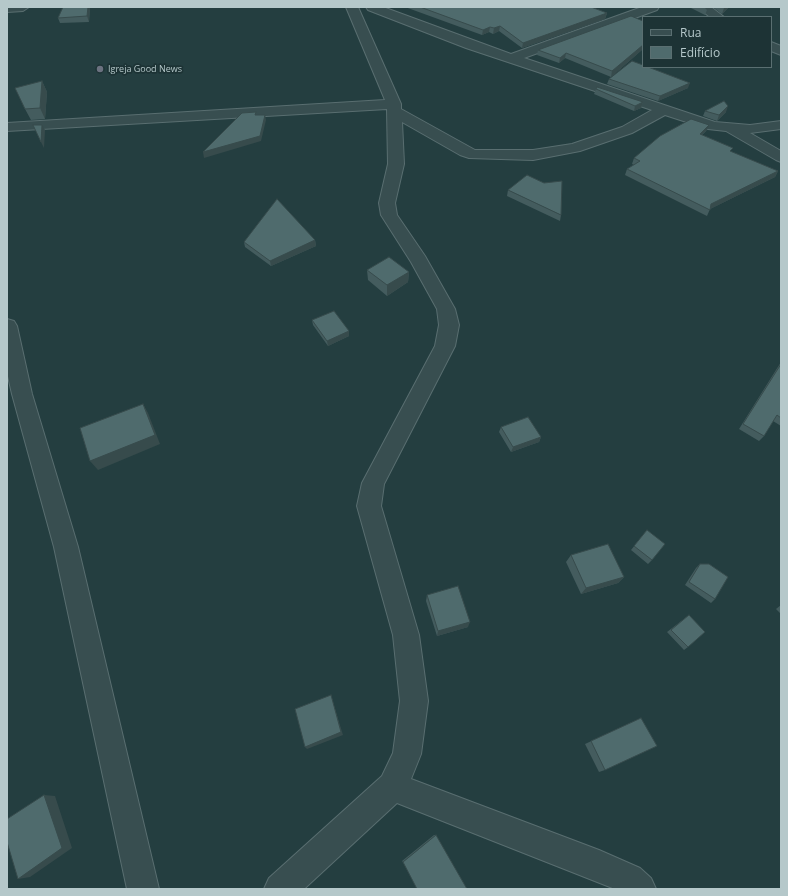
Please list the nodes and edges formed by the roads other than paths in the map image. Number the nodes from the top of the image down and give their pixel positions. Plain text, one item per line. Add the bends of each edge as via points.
1 (24, 7) edge
2 (352, 7) edge
3 (372, 7) edge
4 (653, 7) edge
5 (703, 7) edge
6 (7, 8) edge
7 (716, 16) edge
8 (772, 46) edge
9 (781, 51) edge
10 (512, 58) junction
11 (394, 108) junction
12 (663, 110) junction
13 (781, 125) edge
14 (7, 127) edge
15 (731, 129) junction
16 (781, 157) edge
17 (7, 326) edge
18 (15, 398) edge
19 (393, 787) junction
20 (143, 889) edge
21 (280, 889) edge
22 (640, 889) edge

1 - 6 street
2 - 11 street
3 - 10 street
4 - 10 street
5 - 7 street
8 - 9 street
10 - 12 street
11 - 12 street via 474,155 533,155 575,148 627,130
11 - 14 street
11 - 19 street via 396,164 387,203 389,215 419,260 446,309 449,325 445,346 373,483 369,506 406,635 414,701 407,754
12 - 15 street
13 - 15 street
15 - 16 street
17 - 18 street
18 - 20 street via 66,547
19 - 21 street
19 - 22 street via 599,866 629,879

